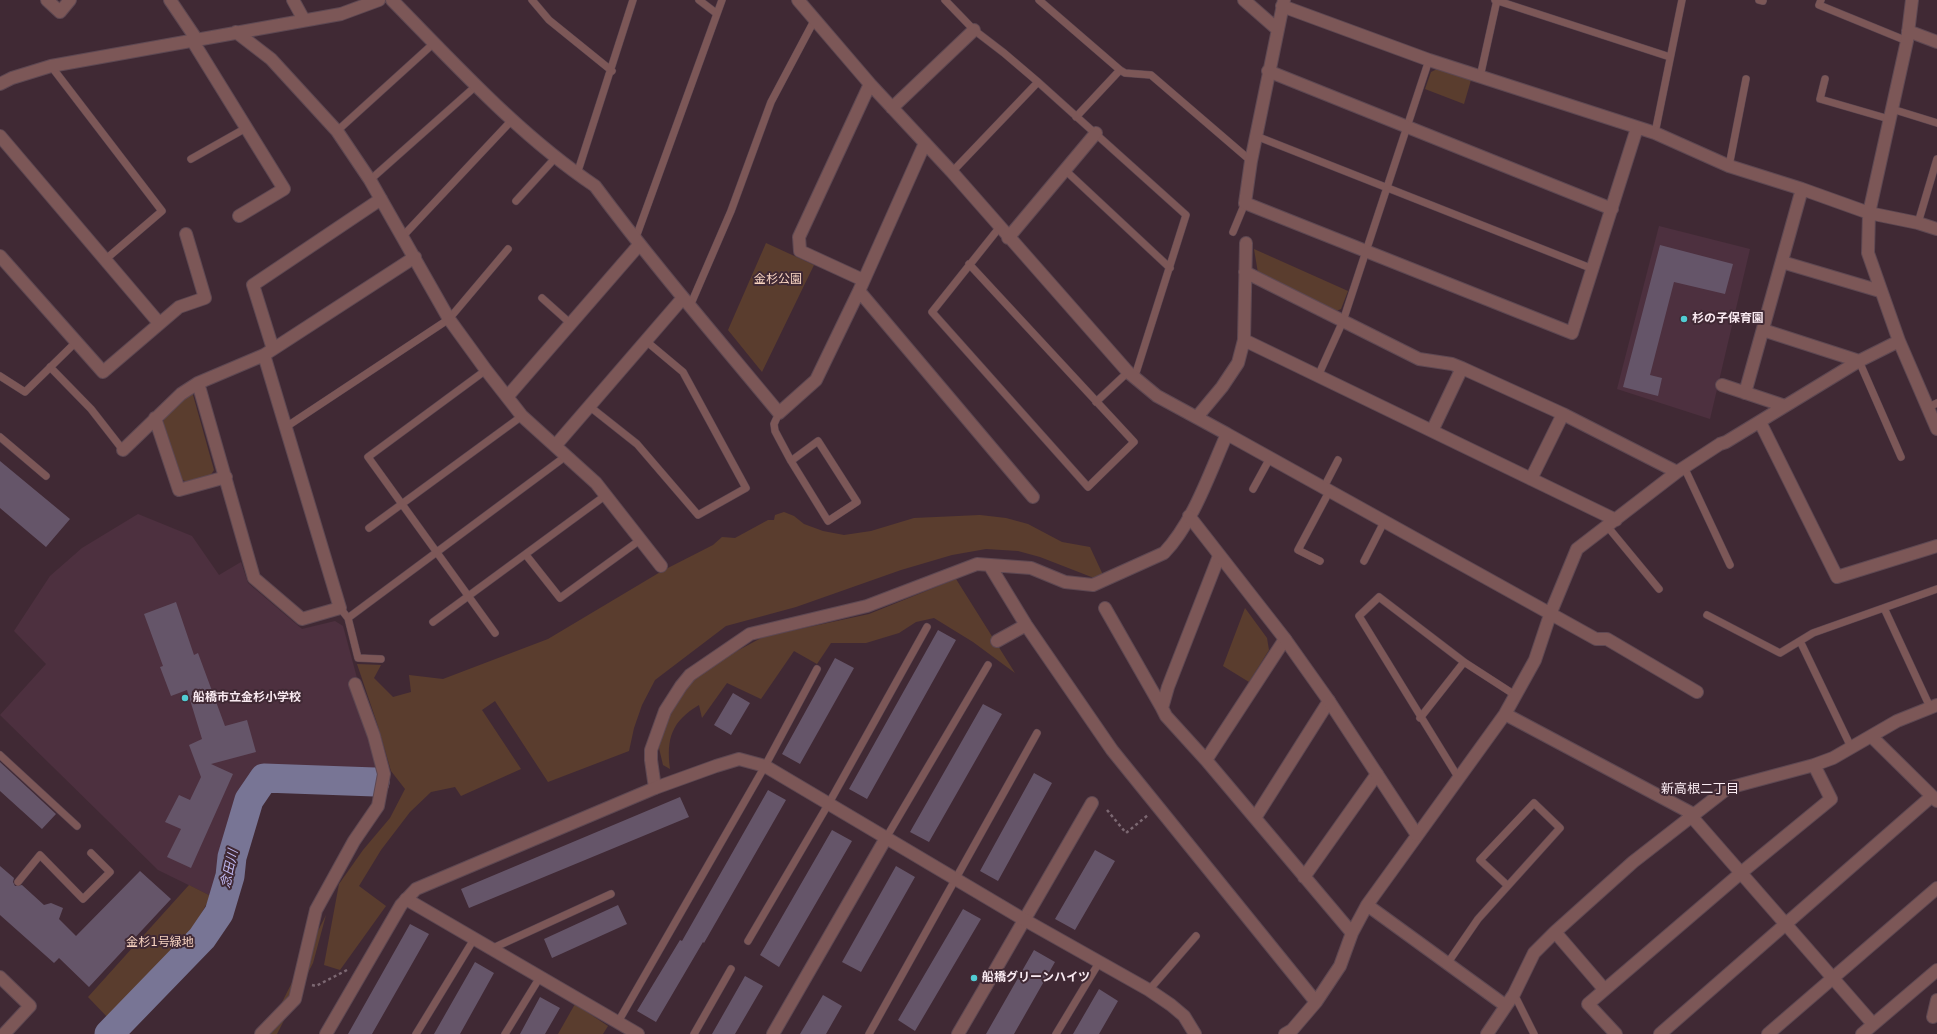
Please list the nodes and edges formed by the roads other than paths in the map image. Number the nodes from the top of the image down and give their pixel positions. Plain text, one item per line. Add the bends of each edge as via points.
1 (47, 0) edge
2 (70, 0) edge
3 (170, 0) edge
4 (293, 0) edge
5 (379, 0) edge
6 (392, 0) edge
7 (532, 0) edge
8 (633, 0) edge
9 (699, 0) edge
10 (722, 0) edge
11 (798, 0) edge
12 (945, 0) edge
13 (1039, 0) edge
14 (1244, 0) edge
15 (1496, 0) edge
16 (1682, 0) edge
17 (1821, 0) edge
18 (1912, 0) edge
19 (1283, 3) edge
20 (716, 13) junction
21 (815, 19) junction
22 (304, 20) junction
23 (1277, 28) junction
24 (974, 30) junction
25 (236, 32) junction
26 (1908, 36) junction
27 (194, 40) junction
28 (1937, 42) edge
29 (434, 43) junction
30 (1670, 57) junction
31 (1429, 60) junction
32 (50, 66) junction
33 (1120, 70) junction
34 (612, 71) junction
35 (1268, 71) junction
36 (1480, 77) junction
37 (1746, 79) dead end
38 (1825, 79) dead end
39 (1038, 82) junction
40 (0, 84) edge
41 (870, 84) junction
42 (478, 86) junction
43 (892, 108) junction
44 (1891, 114) junction
45 (1076, 117) junction
46 (512, 120) junction
47 (1937, 123) edge
48 (1407, 127) junction
49 (246, 128) junction
50 (1637, 128) junction
51 (337, 131) junction
52 (1096, 133) junction
53 (1655, 133) junction
54 (0, 136) edge
55 (1256, 136) junction
56 (925, 143) junction
57 (556, 156) junction
58 (191, 159) dead end
59 (1937, 159) edge
60 (1251, 161) junction
61 (1729, 166) junction
62 (1065, 170) junction
63 (952, 172) junction
64 (577, 174) junction
65 (370, 180) junction
66 (1387, 189) junction
67 (1802, 189) junction
68 (381, 199) junction
69 (516, 201) dead end
70 (1245, 203) junction
71 (1612, 209) junction
72 (1869, 213) junction
73 (238, 216) dead end
74 (1918, 223) junction
75 (999, 228) junction
76 (1937, 229) edge
77 (1233, 232) dead end
78 (186, 234) dead end
79 (403, 236) junction
80 (1008, 238) junction
81 (637, 242) junction
82 (1246, 243) dead end
83 (508, 249) dead end
84 (1366, 252) junction
85 (0, 256) edge
86 (415, 257) junction
87 (106, 259) junction
88 (1782, 262) junction
89 (969, 264) junction
90 (1170, 268) junction
91 (1593, 269) junction
92 (1245, 272) junction
93 (861, 286) junction
94 (1880, 291) junction
95 (542, 298) dead end
96 (686, 302) junction
97 (449, 318) junction
98 (1344, 320) junction
99 (159, 323) junction
100 (571, 324) junction
101 (1763, 330) junction
102 (1244, 340) junction
103 (77, 341) junction
104 (646, 341) junction
105 (1899, 341) junction
106 (269, 352) junction
107 (1859, 361) junction
108 (50, 367) junction
109 (1462, 368) junction
110 (486, 370) junction
111 (1131, 375) junction
112 (0, 376) edge
113 (1318, 376) junction
114 (198, 383) junction
115 (1722, 385) dead end
116 (1745, 393) junction
117 (507, 398) junction
118 (1096, 402) junction
119 (589, 406) junction
120 (1785, 406) junction
121 (1932, 406) edge
122 (779, 413) junction
123 (1563, 414) junction
124 (522, 416) junction
125 (1197, 417) junction
126 (155, 418) junction
127 (1760, 422) junction
128 (286, 427) junction
129 (1937, 429) edge
130 (1432, 431) junction
131 (1227, 434) junction
132 (0, 437) edge
133 (554, 446) junction
134 (123, 450) joint
135 (566, 456) junction
136 (1901, 457) dead end
137 (1270, 458) junction
138 (790, 460) junction
139 (1338, 460) dead end
140 (1681, 470) junction
141 (46, 476) dead end
142 (226, 477) junction
143 (1531, 480) junction
144 (1253, 489) dead end
145 (1327, 489) junction
146 (606, 495) junction
147 (1033, 497) dead end
148 (401, 503) junction
149 (1189, 516) junction
150 (1385, 520) junction
151 (1612, 523) junction
152 (369, 528) dead end
153 (640, 540) junction
154 (1937, 546) edge
155 (436, 552) junction
156 (526, 555) junction
157 (1219, 556) junction
158 (1320, 561) dead end
159 (1364, 561) dead end
160 (1730, 565) dead end
161 (661, 566) dead end
162 (990, 566) junction
163 (1659, 589) dead end
164 (1937, 589) edge
165 (468, 596) junction
166 (1105, 608) dead end
167 (1884, 608) junction
168 (1551, 612) junction
169 (344, 613) junction
170 (1707, 614) dead end
171 (433, 622) dead end
172 (1026, 625) junction
173 (927, 627) dead end
174 (495, 633) dead end
175 (1285, 639) junction
176 (1800, 640) junction
177 (997, 641) dead end
178 (381, 659) dead end
179 (1464, 662) junction
180 (988, 665) dead end
181 (817, 669) dead end
182 (355, 684) dead end
183 (1697, 692) dead end
184 (1516, 695) junction
185 (1329, 701) junction
186 (1934, 706) edge
187 (1162, 708) junction
188 (1505, 714) junction
189 (1420, 718) junction
190 (1037, 733) dead end
191 (1871, 736) junction
192 (1851, 747) junction
193 (0, 755) edge
194 (1206, 760) junction
195 (1814, 765) junction
196 (765, 766) junction
197 (1377, 774) junction
198 (1458, 777) junction
199 (655, 788) junction
200 (1935, 799) edge
201 (1092, 803) dead end
202 (829, 804) junction
203 (1694, 816) junction
204 (1255, 818) junction
205 (77, 826) dead end
206 (1417, 835) junction
207 (886, 838) junction
208 (91, 853) dead end
209 (1742, 872) junction
210 (1304, 877) junction
211 (956, 879) junction
212 (18, 882) dead end
213 (1507, 885) junction
214 (1937, 888) edge
215 (611, 894) dead end
216 (406, 899) junction
217 (1367, 905) junction
218 (1023, 919) junction
219 (1787, 924) junction
220 (1555, 932) junction
221 (1352, 933) junction
222 (1196, 936) dead end
223 (474, 939) junction
224 (748, 941) dead end
225 (491, 949) junction
226 (1100, 961) junction
227 (1447, 964) junction
228 (731, 969) dead end
229 (1937, 970) edge
230 (0, 977) edge
231 (540, 977) junction
232 (1834, 978) junction
233 (1604, 989) junction
234 (1149, 990) junction
235 (1514, 994) junction
236 (1937, 1000) edge
237 (1316, 1002) junction
238 (1506, 1006) junction
239 (1935, 1019) edge
240 (618, 1022) junction
241 (1873, 1024) junction
242 (4, 1034) edge
243 (261, 1034) edge
244 (326, 1034) edge
245 (416, 1034) edge
246 (506, 1034) edge
247 (638, 1034) edge
248 (694, 1034) edge
249 (773, 1034) edge
250 (869, 1034) edge
251 (958, 1034) edge
252 (1056, 1034) edge
253 (1195, 1034) edge
254 (1285, 1034) edge
255 (1487, 1034) edge
256 (1534, 1034) edge
257 (1616, 1034) edge
258 (1660, 1034) edge
259 (1768, 1034) edge
260 (1862, 1034) edge

1 - 2 street via 60,12
3 - 27 street
4 - 22 street
5 - 22 street via 341,14
6 - 29 street
7 - 34 lane via 549,20
8 - 34 lane
9 - 20 lane
10 - 20 lane
11 - 21 street
12 - 24 lane
13 - 33 lane
14 - 23 street
15 - 30 lane
15 - 36 lane
16 - 30 lane
17 - 26 lane via 1819,6
18 - 26 street
19 - 23 street
19 - 31 street
20 - 81 lane
21 - 41 street
21 - 96 lane via 771,102 731,211
22 - 25 street
23 - 35 street
24 - 39 lane
24 - 43 street
25 - 27 street
25 - 51 street via 271,59
26 - 28 street
26 - 44 street
27 - 32 street
27 - 49 street
29 - 42 street
29 - 51 lane
30 - 53 lane
31 - 36 street
31 - 48 lane
32 - 40 street
32 - 87 lane via 162,211
33 - 45 lane
33 - 60 lane via 1125,73 1151,75
34 - 64 lane
35 - 48 street
35 - 55 street
36 - 50 street
37 - 61 lane
38 - 44 lane via 1820,99
39 - 45 lane
39 - 63 lane
41 - 43 street
41 - 93 street via 799,237 800,250
42 - 46 street
42 - 65 lane
43 - 56 street
44 - 47 lane
44 - 72 street
45 - 52 lane
46 - 57 street
46 - 79 lane
48 - 66 lane
48 - 71 street
49 - 58 lane
49 - 73 street via 284,189
50 - 53 street
50 - 71 street
51 - 65 street
52 - 62 street
52 - 90 lane via 1186,215
53 - 61 street
54 - 87 street
55 - 60 street
55 - 66 lane
56 - 63 street
56 - 93 street
57 - 64 street
57 - 69 lane
59 - 74 lane
60 - 70 street
61 - 67 street
62 - 80 street
62 - 90 lane
63 - 75 street
64 - 81 street via 595,186
65 - 68 street
66 - 84 lane
66 - 91 lane
67 - 72 street
67 - 88 street
68 - 79 street
68 - 106 street via 253,285
70 - 77 lane
70 - 84 street
71 - 91 street
72 - 74 street
72 - 94 street via 1868,253
74 - 76 street
75 - 80 street
75 - 89 lane
78 - 99 street via 205,298 179,306
79 - 86 street
80 - 111 street
81 - 96 street
81 - 100 street
82 - 92 street
83 - 97 lane
84 - 91 street via 1572,333
84 - 98 lane
85 - 103 street
86 - 97 street
86 - 106 street
87 - 99 street
88 - 94 street
88 - 101 street
89 - 118 lane
89 - 118 lane via 932,312 1088,487 1134,442
90 - 111 lane
92 - 98 street
92 - 102 street
93 - 122 street via 816,380
93 - 147 street
94 - 105 street
95 - 100 lane
96 - 104 street
96 - 122 street
97 - 110 street
97 - 128 lane
98 - 109 street via 1419,359
98 - 113 lane
99 - 103 street via 103,372
100 - 117 street
101 - 107 street
101 - 116 street
102 - 113 street
102 - 125 street via 1238,363
103 - 108 lane
104 - 119 street
104 - 119 lane via 683,372 746,488 698,515 637,444
105 - 107 street
105 - 121 street
106 - 114 street
106 - 128 street
107 - 120 street
107 - 136 lane
108 - 112 lane via 25,392
108 - 134 lane via 91,409
109 - 123 street
109 - 130 street
110 - 117 street
110 - 148 lane via 368,457
111 - 118 lane
111 - 125 street via 1157,396
113 - 130 street
114 - 126 street via 180,394
114 - 142 street
115 - 116 street
116 - 120 street
117 - 124 street
119 - 133 street
120 - 127 street
121 - 129 street
122 - 138 lane via 774,424 775,431
123 - 140 street
123 - 143 street
124 - 133 street
124 - 148 lane
125 - 131 street
126 - 134 street
126 - 142 street via 179,490
127 - 140 street
127 - 154 street via 1837,577
128 - 169 street
130 - 143 street
131 - 137 street
131 - 149 street
132 - 141 lane
133 - 135 street
135 - 146 street
135 - 155 lane
137 - 144 lane
137 - 145 street
138 - 138 lane via 828,521 857,502 818,441
139 - 145 lane
140 - 151 street
140 - 160 lane
142 - 169 street via 254,578 302,619
143 - 151 street
145 - 150 street
145 - 158 lane via 1298,550
146 - 153 street
146 - 156 lane
148 - 152 lane
148 - 155 lane
149 - 157 street
149 - 162 street via 1164,553 1093,585 1064,582 1032,568
150 - 159 lane
150 - 168 street
151 - 163 lane
151 - 168 street via 1577,549
153 - 156 lane via 560,598
153 - 161 street
155 - 165 lane
155 - 169 lane
156 - 165 lane
157 - 175 street
157 - 187 street
162 - 172 street
162 - 199 street via 977,564 867,606 750,634 713,658 690,675 665,711 651,750
164 - 167 lane
165 - 171 lane
165 - 174 lane
166 - 187 street
167 - 176 lane
167 - 186 lane
168 - 183 street via 1596,639 1607,639
168 - 184 street via 1535,660
169 - 178 lane via 358,658
170 - 176 lane via 1780,653
172 - 177 street
172 - 237 street via 1112,750
173 - 202 lane
175 - 185 street
175 - 194 street
176 - 192 lane
179 - 184 lane
179 - 189 lane
179 - 189 lane via 1379,597 1359,616
180 - 207 lane
181 - 196 lane
182 - 243 street via 374,736 384,774 380,800 316,910 295,998
184 - 188 street
185 - 197 street
185 - 204 street
186 - 191 street via 1897,721
187 - 194 street via 1166,716
188 - 198 street
188 - 203 street
189 - 198 lane
190 - 211 lane
191 - 192 street
191 - 200 street
192 - 195 street
193 - 205 lane
194 - 204 street
195 - 203 street via 1728,788
195 - 209 street via 1831,799
196 - 199 street via 739,760
196 - 202 street
196 - 240 lane
197 - 206 street
197 - 210 street
198 - 206 street
199 - 216 street via 428,883 416,889
200 - 219 street
201 - 218 street
202 - 207 street
202 - 224 lane
203 - 209 street
203 - 220 street via 1633,862
204 - 210 street
206 - 217 street
207 - 211 street
207 - 249 street
208 - 212 lane via 110,872 83,899 40,855
209 - 219 street
209 - 233 street
210 - 221 street
211 - 218 street
211 - 250 lane
213 - 213 lane via 1480,860 1534,803 1560,828
213 - 227 lane via 1478,919
214 - 232 street
215 - 225 lane
216 - 223 street
216 - 244 street
217 - 221 street
217 - 227 street
218 - 226 street
218 - 251 street
219 - 232 street
219 - 258 street
220 - 233 street
220 - 235 street via 1534,953
221 - 237 street via 1340,966
222 - 234 lane
223 - 225 street
223 - 245 lane
225 - 231 street
226 - 234 street
226 - 252 lane
227 - 238 street
228 - 248 lane
229 - 241 street
230 - 242 street via 30,1006
231 - 240 street
231 - 246 lane
232 - 241 street
232 - 259 street
233 - 257 street via 1588,1004
234 - 253 street via 1184,1016
235 - 238 street
235 - 256 lane
236 - 239 street
237 - 254 street via 1292,1030
238 - 255 street
240 - 247 street
241 - 260 street

